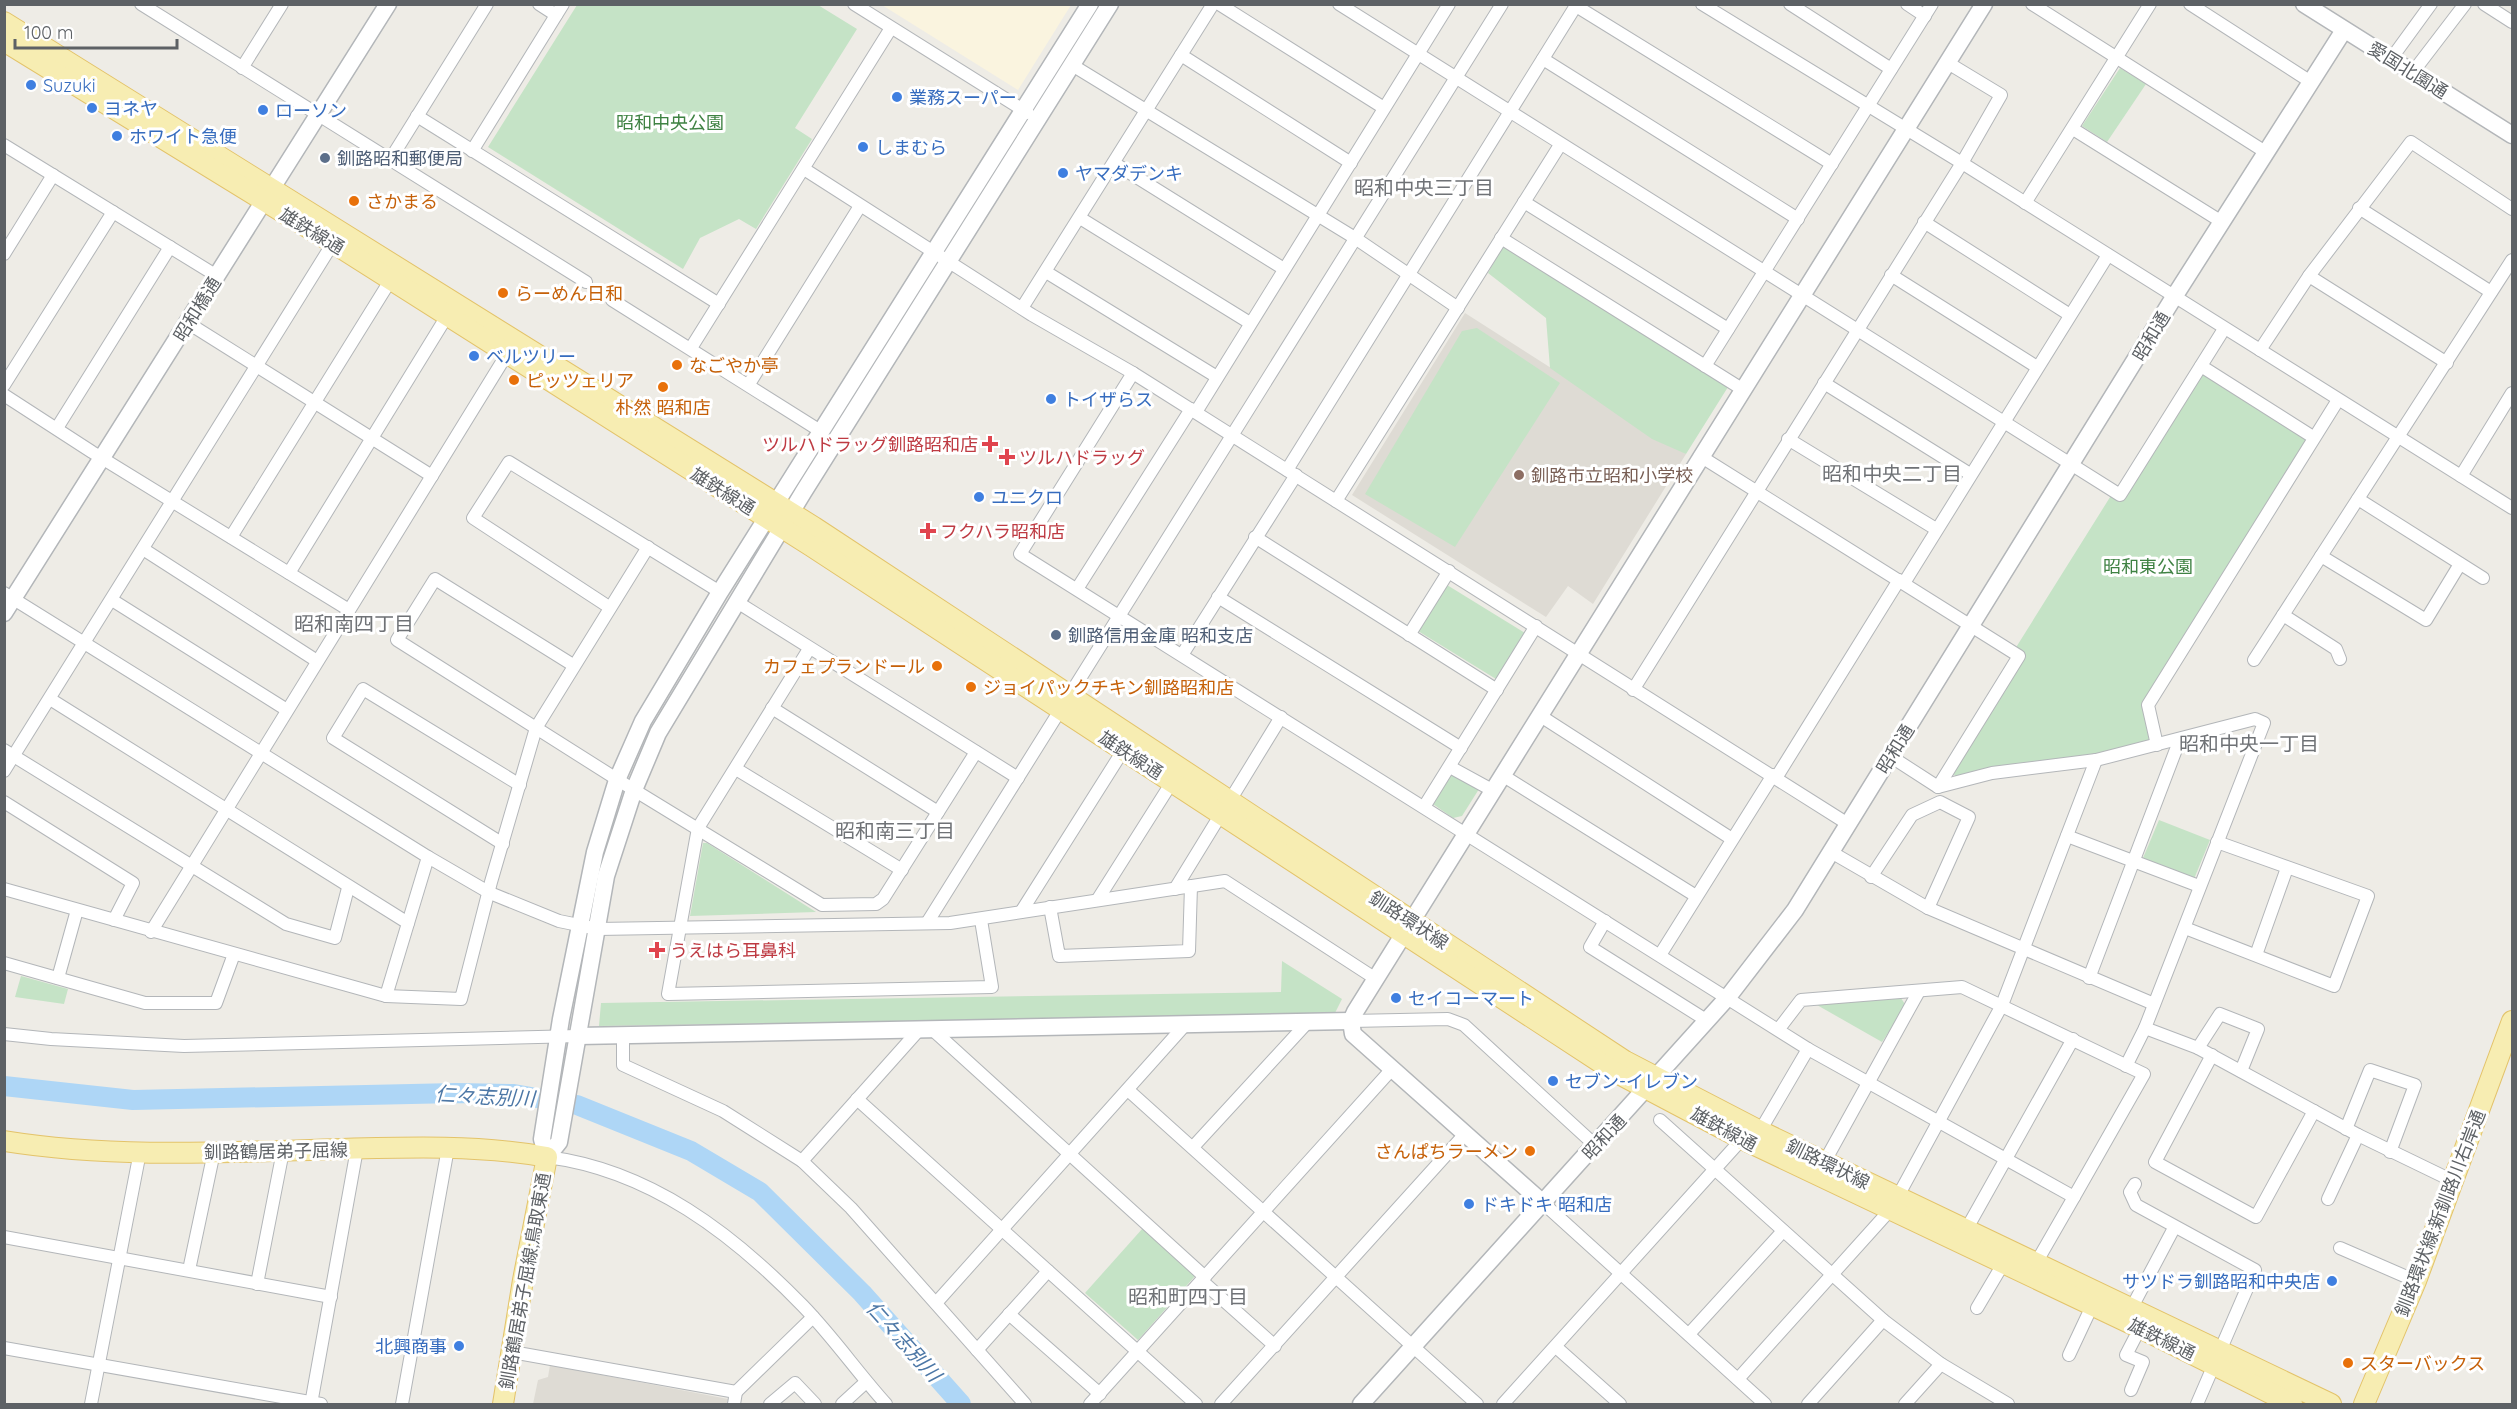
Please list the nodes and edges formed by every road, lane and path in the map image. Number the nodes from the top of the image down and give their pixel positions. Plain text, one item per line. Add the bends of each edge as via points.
1 (141, 4) edge
2 (282, 4) edge
3 (388, 4) edge
4 (488, 4) edge
5 (539, 4) edge
6 (854, 4) edge
7 (1089, 4) edge
8 (1110, 4) edge
9 (1213, 4) edge
10 (1219, 4) edge
11 (1339, 4) edge
12 (1449, 4) edge
13 (1502, 4) edge
14 (1702, 4) edge
15 (1790, 4) edge
16 (1907, 4) edge
17 (1932, 4) edge
18 (1984, 4) edge
19 (2032, 4) edge
20 (2150, 4) edge
21 (2190, 4) edge
22 (2304, 4) edge
23 (2431, 4) edge
24 (2465, 4) edge
25 (2484, 4) edge
26 (1576, 5) edge
27 (560, 10) edge
28 (1925, 16) junction
29 (4, 22) edge
30 (2512, 22) edge
31 (891, 28) junction
32 (2344, 30) junction
33 (4, 41) edge
34 (1181, 55) junction
35 (1419, 55) junction
36 (2117, 58) junction
37 (1543, 59) junction
38 (2391, 59) junction
39 (1948, 63) junction
40 (1072, 65) junction
41 (242, 68) junction
42 (1892, 69) junction
43 (2413, 72) junction
44 (1455, 78) junction
45 (2311, 82) junction
46 (1384, 108) junction
47 (1869, 108) junction
48 (1147, 109) junction
49 (1023, 110) junction
50 (1509, 113) junction
51 (317, 115) junction
52 (417, 116) junction
53 (1039, 121) junction
54 (1907, 129) junction
55 (2073, 129) junction
56 (2512, 135) edge
57 (4, 145) edge
58 (1560, 145) junction
59 (472, 151) junction
60 (2267, 153) junction
61 (390, 160) junction
62 (1114, 162) junction
63 (1351, 163) junction
64 (1962, 163) junction
65 (1832, 164) junction
66 (804, 169) junction
67 (53, 176) junction
68 (268, 196) junction
69 (1524, 202) junction
70 (2025, 203) junction
71 (860, 206) junction
72 (2359, 208) junction
73 (2512, 209) edge
74 (113, 212) junction
75 (1317, 216) junction
76 (1080, 218) junction
77 (1798, 219) junction
78 (1924, 222) junction
79 (2222, 222) junction
80 (1355, 238) junction
81 (1501, 238) junction
82 (333, 243) junction
83 (170, 247) junction
84 (934, 251) junction
85 (4, 254) edge
86 (2108, 255) junction
87 (2512, 260) edge
88 (951, 261) junction
89 (1284, 269) junction
90 (1046, 272) junction
91 (1764, 272) junction
92 (1407, 274) junction
93 (1891, 275) junction
94 (217, 276) junction
95 (2309, 276) junction
96 (390, 281) junction
97 (586, 282) dead end
98 (2491, 292) junction
99 (1802, 296) junction
100 (2174, 297) junction
101 (612, 300) dead end
102 (719, 304) junction
103 (1022, 308) junction
104 (1458, 308) junction
105 (2070, 315) junction
106 (447, 316) junction
107 (188, 323) junction
108 (1250, 323) junction
109 (1728, 329) junction
110 (2224, 329) junction
111 (1856, 330) junction
112 (691, 348) junction
113 (2260, 350) junction
114 (507, 354) junction
115 (2447, 363) junction
116 (1705, 366) junction
117 (2201, 366) junction
118 (2037, 367) junction
119 (257, 368) junction
120 (1134, 373) junction
121 (1217, 377) junction
122 (1824, 383) junction
123 (749, 384) junction
124 (4, 385) edge
125 (1742, 389) junction
126 (2512, 393) edge
127 (4, 395) edge
128 (2338, 400) junction
129 (314, 403) junction
130 (1193, 411) junction
131 (2004, 422) junction
132 (57, 428) junction
133 (822, 432) junction
134 (1232, 436) junction
135 (2313, 437) junction
136 (2399, 437) junction
137 (1788, 439) junction
138 (371, 440) junction
139 (1700, 456) junction
140 (103, 459) junction
141 (2073, 463) junction
142 (1291, 472) junction
143 (1970, 474) junction
144 (432, 476) junction
145 (2461, 476) junction
146 (1755, 492) junction
147 (2358, 499) junction
148 (173, 501) junction
149 (1336, 501) junction
150 (2512, 508) edge
151 (779, 516) junction
152 (1936, 529) junction
153 (231, 537) junction
154 (1255, 537) junction
155 (648, 547) junction
156 (143, 549) junction
157 (2321, 556) junction
158 (2460, 564) junction
159 (1449, 571) junction
160 (289, 573) junction
161 (2483, 578) dead end
162 (1902, 582) junction
163 (1077, 589) junction
164 (720, 592) junction
165 (1218, 597) junction
166 (112, 600) junction
167 (8, 602) edge
168 (737, 602) junction
169 (609, 607) junction
170 (349, 610) junction
171 (2283, 615) junction
172 (1119, 616) junction
173 (1971, 625) junction
174 (1536, 626) junction
175 (1409, 635) junction
176 (85, 643) junction
177 (809, 649) junction
178 (1578, 653) junction
179 (1182, 655) junction
180 (2340, 659) dead end
181 (2254, 660) dead end
182 (317, 661) junction
183 (573, 665) junction
184 (1497, 690) junction
185 (1633, 690) junction
186 (50, 699) junction
187 (1066, 703) junction
188 (772, 708) junction
189 (287, 710) junction
190 (1539, 715) junction
191 (1281, 717) junction
192 (536, 728) junction
193 (2180, 739) junction
194 (2157, 745) junction
195 (1461, 748) junction
196 (1124, 749) junction
197 (260, 751) junction
198 (976, 752) junction
199 (9, 753) edge
200 (1890, 756) junction
201 (2096, 760) junction
202 (1450, 767) junction
203 (736, 769) junction
204 (4, 771) edge
205 (1503, 775) junction
206 (1774, 777) junction
207 (1018, 778) junction
208 (617, 780) junction
209 (1172, 782) junction
210 (520, 785) junction
211 (1938, 787) junction
212 (634, 790) junction
213 (1492, 790) junction
214 (4, 802) edge
215 (1424, 807) junction
216 (1225, 808) junction
217 (225, 809) junction
218 (938, 812) junction
219 (1848, 824) junction
220 (698, 828) junction
221 (1466, 833) junction
222 (2067, 836) junction
223 (1732, 838) junction
224 (2217, 842) junction
225 (503, 844) junction
226 (1831, 852) junction
227 (428, 857) junction
228 (2133, 861) junction
229 (191, 865) junction
230 (2287, 868) junction
231 (902, 870) junction
232 (1871, 877) junction
233 (1191, 886) junction
234 (2199, 886) junction
235 (348, 888) junction
236 (4, 889) edge
237 (1174, 889) junction
238 (490, 893) junction
239 (1696, 896) junction
240 (1098, 899) junction
241 (1050, 908) junction
242 (1928, 908) junction
243 (77, 910) junction
244 (1021, 912) junction
245 (114, 920) junction
246 (981, 920) junction
247 (1605, 921) junction
248 (408, 923) junction
249 (927, 923) junction
250 (580, 925) junction
251 (1407, 928) junction
252 (2185, 928) junction
253 (598, 929) junction
254 (680, 929) junction
255 (151, 932) junction
256 (2024, 949) junction
257 (234, 954) junction
258 (1660, 955) junction
259 (2256, 955) junction
260 (4, 963) edge
261 (58, 978) junction
262 (2089, 978) junction
263 (1376, 980) junction
264 (1919, 991) junction
265 (387, 996) junction
266 (1728, 998) junction
267 (2154, 1004) junction
268 (2002, 1005) junction
269 (1706, 1020) junction
270 (1351, 1021) junction
271 (2512, 1021) edge
272 (1307, 1023) junction
273 (1185, 1025) junction
274 (2145, 1028) junction
275 (1778, 1030) junction
276 (926, 1031) junction
277 (4, 1034) edge
278 (623, 1035) junction
279 (560, 1036) junction
280 (578, 1036) junction
281 (2073, 1039) junction
282 (2198, 1048) junction
283 (1808, 1049) junction
284 (2212, 1056) junction
285 (2126, 1066) junction
286 (1392, 1069) junction
287 (2241, 1071) junction
288 (1652, 1083) junction
289 (1868, 1083) junction
290 (1128, 1090) junction
291 (857, 1099) junction
292 (2314, 1111) junction
293 (1660, 1120) dead end
294 (1938, 1122) junction
295 (2346, 1129) junction
296 (1465, 1134) junction
297 (2358, 1135) junction
298 (1751, 1136) junction
299 (4, 1141) edge
300 (550, 1146) junction
301 (1596, 1146) junction
302 (1193, 1147) junction
303 (448, 1148) junction
304 (357, 1149) junction
305 (283, 1151) junction
306 (140, 1152) junction
307 (214, 1152) junction
308 (2390, 1152) junction
309 (1069, 1156) junction
310 (2006, 1159) junction
311 (802, 1161) junction
312 (1825, 1161) junction
313 (1715, 1171) junction
314 (2453, 1181) junction
315 (2135, 1184) dead end
316 (2074, 1197) junction
317 (2328, 1199) dead end
318 (1543, 1203) junction
319 (1894, 1203) junction
320 (1264, 1212) junction
321 (2174, 1228) junction
322 (1002, 1230) junction
323 (1966, 1230) junction
324 (1783, 1231) junction
325 (4, 1237) edge
326 (2340, 1248) dead end
327 (120, 1258) junction
328 (2036, 1263) junction
329 (2003, 1264) junction
330 (189, 1270) junction
331 (1048, 1271) junction
332 (1621, 1273) junction
333 (1832, 1276) junction
334 (1336, 1277) junction
335 (1203, 1279) junction
336 (2416, 1281) junction
337 (257, 1284) junction
338 (331, 1297) junction
339 (936, 1303) junction
340 (2092, 1306) junction
341 (1977, 1308) dead end
342 (2131, 1308) junction
343 (1009, 1314) junction
344 (813, 1317) junction
345 (1883, 1320) junction
346 (2140, 1328) junction
347 (1689, 1334) junction
348 (1275, 1346) junction
349 (1414, 1346) junction
350 (1556, 1347) junction
351 (4, 1348) edge
352 (977, 1350) junction
353 (512, 1352) junction
354 (1137, 1353) junction
355 (2069, 1355) dead end
356 (2216, 1357) junction
357 (1941, 1364) junction
358 (98, 1365) junction
359 (1738, 1379) junction
360 (866, 1382) junction
361 (2131, 1390) dead end
362 (1100, 1394) junction
363 (735, 1398) edge
364 (1751, 1400) edge
365 (2272, 1400) edge
366 (91, 1404) edge
367 (314, 1404) edge
368 (402, 1404) edge
369 (503, 1404) edge
370 (770, 1404) edge
371 (815, 1404) edge
372 (842, 1404) edge
373 (886, 1404) edge
374 (1025, 1404) edge
375 (1090, 1404) edge
376 (1196, 1404) edge
377 (1221, 1404) edge
378 (1361, 1404) edge
379 (1477, 1404) edge
380 (1503, 1404) edge
381 (1620, 1404) edge
382 (1765, 1404) edge
383 (1808, 1404) edge
384 (1905, 1404) edge
385 (2008, 1404) edge
386 (2197, 1404) edge
387 (2292, 1404) edge
388 (2331, 1404) edge
389 (2364, 1404) edge

1 - 41 street
2 - 41 street
3 - 51 street, 昭和橋通
4 - 52 street
5 - 27 street
6 - 31 street
7 - 49 street
8 - 40 street
9 - 34 street
10 - 46 street
11 - 35 street
12 - 35 street
13 - 44 street
14 - 47 street
15 - 42 street
16 - 28 street
17 - 28 street
18 - 39 street
19 - 36 street
20 - 36 street
21 - 45 street
22 - 32 street, 愛国北園通
23 - 38 street
24 - 43 street
25 - 30 street
26 - 37 street
26 - 65 street
27 - 59 street
28 - 42 street
29 - 68 main road, 雄鉄線通
31 - 49 street
31 - 66 street
32 - 38 street, 愛国北園通
32 - 45 street, 昭和通
33 - 68 main road, 雄鉄線通
34 - 48 street
34 - 63 street
35 - 44 street
35 - 46 street
36 - 55 street
36 - 60 street
37 - 50 street
37 - 77 street
38 - 43 street, 愛国北園通
39 - 54 street
39 - 64 street via 2001,95
40 - 48 street
40 - 53 street
41 - 51 street
42 - 47 street
43 - 56 street, 愛国北園通
44 - 50 street
44 - 80 street
45 - 60 street, 昭和通
46 - 63 street
47 - 54 street
47 - 65 street
48 - 62 street
48 - 75 street
49 - 53 street
49 - 84 street
50 - 58 street
50 - 92 street
51 - 61 street
51 - 68 street, 昭和橋通
52 - 59 street
52 - 61 street
53 - 88 street
54 - 64 street
54 - 99 street
55 - 70 street
55 - 79 street
57 - 67 street
58 - 69 street
58 - 91 street
59 - 102 street
60 - 79 street, 昭和通
61 - 97 street
62 - 76 street
62 - 89 street
63 - 75 street
64 - 70 street
64 - 78 street
65 - 77 street
66 - 71 street
66 - 102 street
67 - 74 street
67 - 85 street
68 - 82 main road, 雄鉄線通
68 - 94 street, 昭和橋通
68 - 151 main road, 雄鉄線通
69 - 81 street
69 - 109 street
70 - 86 street
71 - 84 street
71 - 123 street
72 - 73 street via 2411,142
72 - 95 street
72 - 98 street
74 - 83 street
74 - 124 street
75 - 80 street
75 - 89 street
76 - 90 street
76 - 108 street
77 - 91 street
78 - 93 street
78 - 105 street
79 - 100 street, 昭和通
80 - 92 street
80 - 134 street
81 - 104 street
81 - 116 street
82 - 96 main road, 雄鉄線通
82 - 119 street
83 - 94 street
83 - 132 street
84 - 88 street
84 - 133 street
86 - 100 street
86 - 105 street
87 - 98 street
88 - 103 street
88 - 151 street
89 - 108 street
90 - 103 street
90 - 121 street
91 - 99 street
91 - 109 street
92 - 104 street
92 - 142 street
93 - 111 street
93 - 118 street
94 - 107 street, 昭和橋通
95 - 113 street
95 - 115 street
96 - 106 main road, 雄鉄線通
96 - 129 street
98 - 115 street
99 - 111 street
99 - 125 street
100 - 110 street
100 - 141 street, 昭和通
101 - 112 street
102 - 112 street
103 - 120 street
104 - 149 street
105 - 118 street
106 - 114 main road, 雄鉄線通
106 - 138 street
107 - 119 street
107 - 140 street, 昭和橋通
108 - 121 street
109 - 116 street
110 - 113 street
110 - 117 street
111 - 122 street
111 - 131 street
112 - 123 street
113 - 128 street
114 - 144 street
114 - 151 main road, 雄鉄線通
115 - 136 street
116 - 125 street
117 - 135 street
117 - 141 street via 2120,495
118 - 131 street
119 - 129 street
119 - 148 street
120 - 130 street
120 - 163 street via 1020,554
121 - 130 street
122 - 137 street
122 - 143 street
123 - 133 street
125 - 139 street
126 - 145 street
127 - 132 street
128 - 135 street
128 - 136 street
129 - 138 street
129 - 153 street
130 - 134 street
130 - 163 street
131 - 141 street
131 - 143 street
132 - 140 street
133 - 151 street
134 - 142 street
134 - 172 street
135 - 194 street via 2148,705
136 - 145 street
136 - 147 street
137 - 146 street
137 - 152 street
138 - 144 street
138 - 160 street
139 - 146 street
139 - 178 street
140 - 148 street
140 - 167 street, 昭和橋通
141 - 173 street, 昭和通
142 - 149 street
142 - 154 street
143 - 152 street
144 - 170 street
145 - 150 street
146 - 162 street
146 - 185 street
147 - 157 street
147 - 158 street
148 - 153 street
148 - 156 street
149 - 159 street
151 - 164 street
151 - 168 street
151 - 187 main road, 雄鉄線通
152 - 162 street
153 - 160 street
154 - 165 street
154 - 175 street
155 - 164 street
155 - 169 street
155 - 169 street via 509,462 503,471 473,518
156 - 166 street
156 - 182 street
157 - 158 street via 2426,620
157 - 171 street
158 - 161 street
159 - 174 street
159 - 175 street
160 - 170 street
162 - 173 street
162 - 206 street
163 - 172 street
164 - 208 street via 652,702
165 - 179 street
165 - 195 street
166 - 176 street
166 - 189 street
167 - 176 street
168 - 177 street
168 - 212 street via 669,713
169 - 183 street
170 - 182 street
171 - 180 street via 2336,649
171 - 181 street
172 - 179 street
172 - 187 street
173 - 200 street, 昭和通
173 - 211 street via 2019,656
174 - 178 street
174 - 184 street
175 - 184 street
176 - 186 street
176 - 197 street
177 - 188 street
177 - 198 street
178 - 185 street
178 - 190 street
179 - 191 street
182 - 189 street
183 - 192 street
183 - 192 street via 435,579 397,640
184 - 195 street
185 - 206 street
186 - 199 street
186 - 217 street
187 - 196 main road, 雄鉄線通
187 - 207 street
187 - 216 main road, 雄鉄線通
188 - 203 street
188 - 218 street
189 - 197 street
190 - 205 street
190 - 223 street
191 - 215 street
191 - 216 street
192 - 208 street
192 - 210 street
193 - 194 street
193 - 224 street via 2255,719 2264,723
193 - 228 street
194 - 201 street
195 - 202 street
196 - 209 main road, 雄鉄線通
196 - 244 street
197 - 217 street
197 - 227 street
198 - 207 street
198 - 218 street
199 - 204 street
199 - 229 street
200 - 211 street
200 - 219 street, 昭和通
201 - 211 street via 1992,773
201 - 222 street
202 - 213 street
202 - 215 street
203 - 220 street
203 - 231 street
205 - 213 street
205 - 239 street
206 - 219 street
206 - 223 street
207 - 249 street
208 - 212 street
208 - 250 street via 595,852
209 - 216 main road, 雄鉄線通
209 - 240 street
210 - 225 street
210 - 225 street via 363,689 333,738
212 - 220 street
212 - 253 street via 606,876
213 - 221 street
214 - 245 street via 133,883
215 - 221 street
216 - 237 street
216 - 251 main road, 雄鉄線通
217 - 229 street
217 - 235 street
218 - 231 street
219 - 226 street, 昭和通
220 - 231 street via 822,905 876,904
220 - 254 street
221 - 247 street
221 - 251 street
222 - 228 street
222 - 256 street
223 - 239 street
224 - 230 street
224 - 234 street
225 - 238 street
226 - 232 street
226 - 266 street, 昭和通 via 1795,910
227 - 238 street
227 - 248 street
228 - 234 street
228 - 262 street
229 - 235 street via 286,924 335,938
229 - 255 street
230 - 259 street
230 - 259 street via 2368,896 2334,986
232 - 242 street
232 - 242 street via 1912,814 1940,802 1969,817
233 - 237 street
233 - 241 street via 1189,951 1059,956
233 - 263 street via 1225,881
234 - 252 street
235 - 248 street
236 - 243 street
237 - 240 street
238 - 250 street via 559,921
238 - 265 street via 461,999
239 - 258 street
240 - 241 street
241 - 244 street
242 - 256 street
243 - 245 street
243 - 261 street
244 - 246 street
245 - 255 street
246 - 249 street
246 - 254 street via 992,987 668,994
247 - 258 street
247 - 269 street via 1590,947
248 - 265 street
249 - 254 street
250 - 253 street
250 - 279 street
251 - 263 street
251 - 288 main road, 雄鉄線通 via 1615,1072
252 - 259 street
252 - 267 street
253 - 254 street
253 - 280 street
255 - 257 street
256 - 262 street
256 - 268 street
257 - 261 street via 216,1003 145,1003
257 - 265 street
258 - 266 street
260 - 261 street
262 - 267 street
263 - 270 street
264 - 268 street via 1962,987
264 - 275 street via 1801,1000
264 - 289 street
266 - 269 street, 昭和通
266 - 275 street
267 - 274 street
268 - 281 street
268 - 294 street
269 - 288 street, 昭和通
270 - 272 street
270 - 286 street via 1353,1034
270 - 301 street via 1448,1019 1464,1025
271 - 314 main road, 釧路環状線;新釧路川右岸通
272 - 273 street
272 - 302 street
273 - 276 street
273 - 290 street
274 - 282 street
274 - 285 street
275 - 283 street
276 - 278 street
276 - 291 street
276 - 309 street
277 - 279 street via 184,1046
278 - 280 street
278 - 311 street via 623,1065 723,1111
279 - 280 street
279 - 300 street
280 - 300 street
281 - 285 street
281 - 310 street
282 - 284 street
282 - 287 street via 2220,1014 2258,1029
283 - 289 street
283 - 298 street
284 - 287 street
284 - 292 street via 2155,1162 2256,1217
285 - 316 street via 2144,1074
286 - 296 street
286 - 320 street
287 - 292 street
288 - 298 main road, 雄鉄線通
288 - 301 street, 昭和通
289 - 294 street
289 - 312 street
290 - 302 street
290 - 309 street
291 - 311 street
291 - 322 street
292 - 295 street
293 - 313 street
294 - 310 street
294 - 319 street
295 - 297 street
295 - 308 street via 2370,1070 2415,1085
296 - 318 street
296 - 334 street
297 - 308 street
297 - 317 street
298 - 312 main road, 釧路環状線
298 - 313 street
298 - 319 main road, 雄鉄線通
299 - 306 main road, 釧路鶴居弟子屈線 via 46,1148
300 - 303 main road, 釧路鶴居弟子屈線 via 519,1152
300 - 344 street via 638,1182 724,1232
300 - 353 main road, 釧路鶴居弟子屈線;鳥取東通
301 - 318 street, 昭和通
302 - 320 street
303 - 304 main road, 釧路鶴居弟子屈線
303 - 368 street
304 - 305 main road, 釧路鶴居弟子屈線
304 - 338 street
305 - 307 main road, 釧路鶴居弟子屈線
305 - 337 street
306 - 307 main road, 釧路鶴居弟子屈線
306 - 327 street
307 - 330 street
308 - 314 street
309 - 322 street
309 - 335 street
310 - 316 street
310 - 323 street
311 - 339 street via 851,1208
312 - 319 main road, 釧路環状線
313 - 324 street
313 - 332 street
314 - 336 main road, 釧路環状線;新釧路川右岸通
315 - 321 street via 2130,1192 2136,1205
316 - 328 street
318 - 332 street
318 - 349 street, 昭和通
319 - 323 main road, 釧路環状線
319 - 329 main road, 雄鉄線通
319 - 333 street
320 - 334 street
320 - 335 street
321 - 342 street
321 - 356 street via 2255,1270
322 - 331 street
322 - 339 street
323 - 328 main road, 釧路環状線
324 - 333 street
324 - 347 street
325 - 327 street
326 - 336 street
327 - 330 street
327 - 358 street
328 - 342 main road, 釧路環状線
329 - 340 main road, 雄鉄線通
329 - 341 street
330 - 337 street
331 - 343 street
331 - 354 street
332 - 347 street
332 - 350 street
333 - 345 street
333 - 359 street
334 - 348 street
334 - 349 street
335 - 348 street
335 - 354 street
336 - 389 main road, 釧路環状線;新釧路川右岸通
337 - 338 street
338 - 367 street
339 - 352 street
340 - 346 main road, 雄鉄線通
340 - 355 street
342 - 356 main road, 釧路環状線
343 - 352 street
343 - 362 street
344 - 360 street
344 - 363 street
345 - 357 street
345 - 383 street
346 - 356 main road, 雄鉄線通
346 - 361 street via 2126,1355 2144,1362
347 - 359 street
348 - 377 street
349 - 378 street, 昭和通
349 - 379 street
350 - 380 street
350 - 381 street
351 - 358 street
352 - 374 street
353 - 363 street
353 - 369 main road, 釧路鶴居弟子屈線;鳥取東通
354 - 362 street
354 - 376 street
356 - 365 main road, 雄鉄線通
356 - 386 street
356 - 388 main road, 釧路環状線
357 - 384 street
357 - 385 street
358 - 366 street
358 - 367 street
359 - 364 street
360 - 372 street
360 - 373 street
362 - 375 street
364 - 382 street
365 - 387 main road, 雄鉄線通
370 - 371 street via 795,1383

